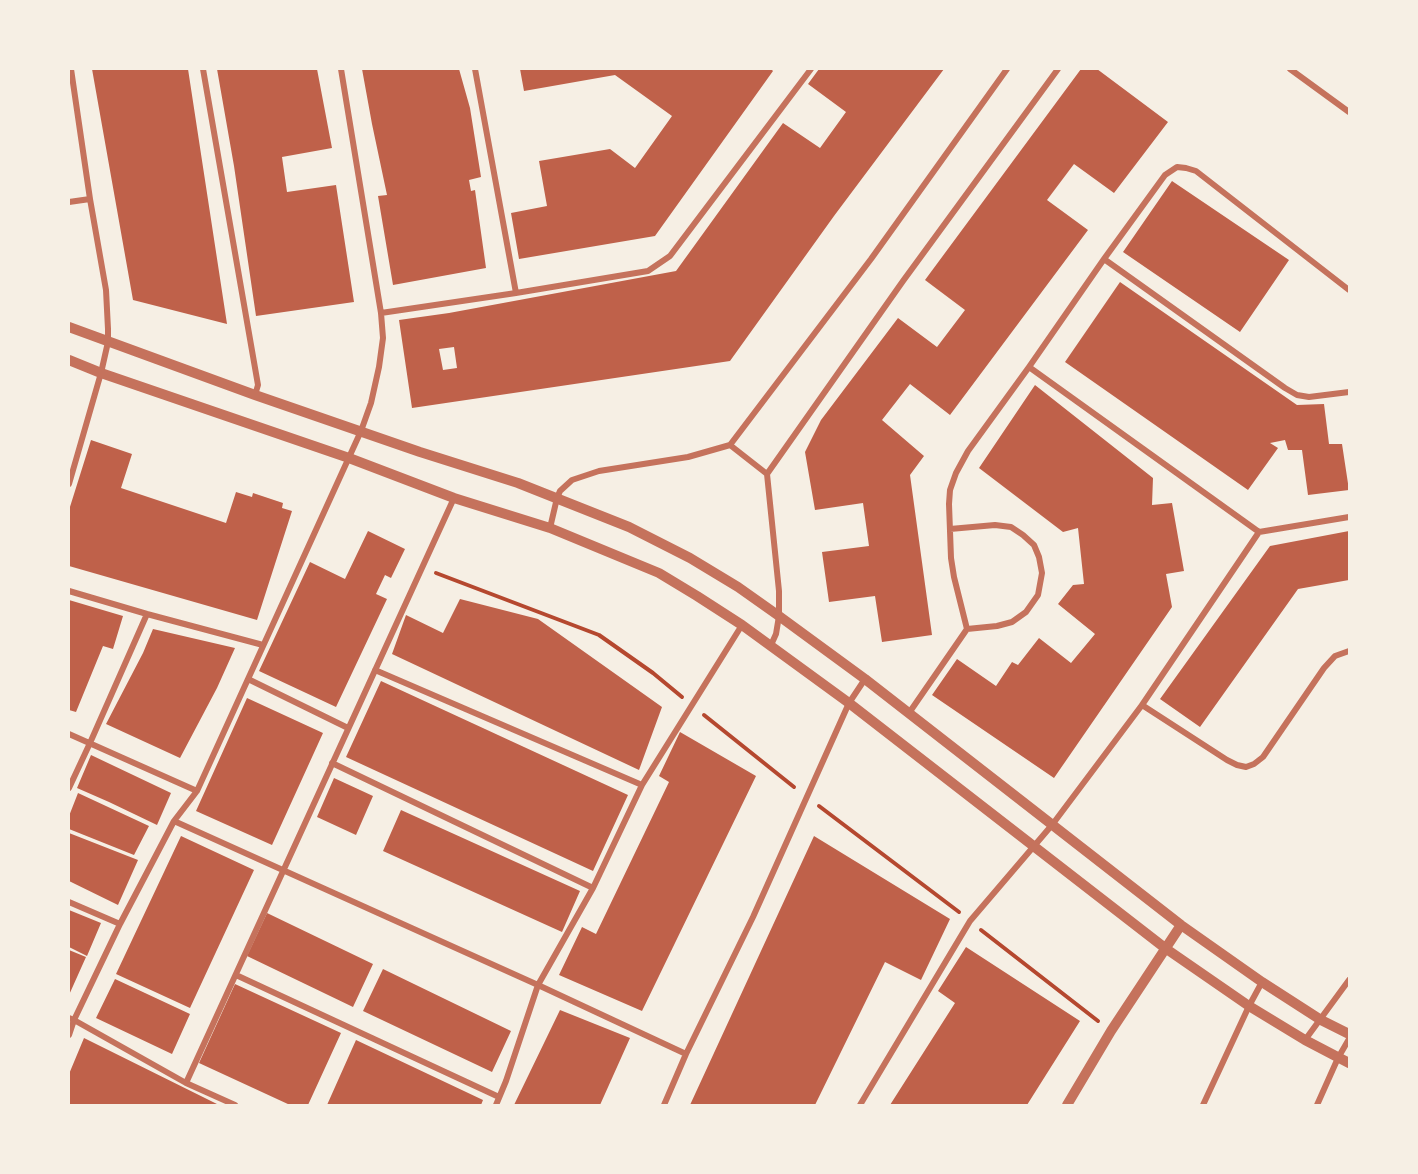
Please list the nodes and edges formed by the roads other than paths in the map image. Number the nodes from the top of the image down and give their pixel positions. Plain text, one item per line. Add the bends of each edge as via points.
1 (71, 69) edge
2 (203, 69) edge
3 (341, 69) edge
4 (475, 69) edge
5 (1007, 69) edge
6 (1058, 69) edge
7 (1290, 69) edge
8 (808, 70) edge
9 (1349, 112) edge
10 (90, 199) junction
11 (69, 202) edge
12 (1104, 259) junction
13 (1349, 291) edge
14 (516, 293) junction
15 (381, 313) junction
16 (69, 327) edge
17 (108, 342) junction
18 (69, 360) edge
19 (1029, 367) junction
20 (100, 373) junction
21 (1349, 392) edge
22 (255, 395) junction
23 (361, 431) junction
24 (730, 445) junction
25 (349, 458) junction
26 (767, 474) junction
27 (69, 484) edge
28 (454, 498) junction
29 (556, 498) junction
30 (1349, 518) edge
31 (550, 528) junction
32 (950, 529) junction
33 (1259, 532) junction
34 (69, 591) edge
35 (147, 614) junction
36 (778, 616) junction
37 (742, 625) junction
38 (967, 629) junction
39 (263, 645) junction
40 (771, 645) junction
41 (1349, 651) edge
42 (375, 670) junction
43 (248, 679) junction
44 (865, 679) junction
45 (849, 703) junction
46 (1142, 705) junction
47 (909, 713) junction
48 (348, 729) junction
49 (69, 734) edge
50 (90, 743) junction
51 (333, 763) junction
52 (642, 785) junction
53 (69, 788) edge
54 (197, 791) junction
55 (174, 821) junction
56 (1052, 825) junction
57 (1034, 846) junction
58 (284, 870) junction
59 (593, 888) junction
60 (69, 903) edge
61 (120, 924) junction
62 (1181, 924) junction
63 (1165, 948) junction
64 (236, 975) junction
65 (1349, 980) edge
66 (1262, 982) junction
67 (538, 985) junction
68 (1249, 1006) junction
69 (72, 1019) edge
70 (1321, 1020) junction
71 (69, 1035) edge
72 (1349, 1035) edge
73 (1349, 1039) edge
74 (1305, 1040) junction
75 (686, 1054) junction
76 (1338, 1058) junction
77 (1349, 1063) edge
78 (186, 1083) junction
79 (499, 1097) junction
80 (236, 1105) edge
81 (496, 1105) edge
82 (663, 1105) edge
83 (860, 1105) edge
84 (1067, 1105) edge
85 (1203, 1105) edge
86 (1317, 1105) edge

1 - 10 street
2 - 22 street via 258,385
3 - 15 street
4 - 14 street
5 - 24 street via 871,259
6 - 26 street
7 - 9 street
8 - 14 street via 670,256 648,271
10 - 11 street
10 - 17 street via 106,290
12 - 13 street via 1165,175 1177,167 1186,168 1196,171
12 - 19 street
12 - 21 street via 1297,395
14 - 15 street
15 - 23 street via 379,367
16 - 17 street
17 - 20 street
17 - 22 street
18 - 20 street
19 - 32 street via 956,472 950,490
19 - 33 street
20 - 25 street
20 - 27 street
22 - 23 street
23 - 25 street
23 - 29 street
24 - 26 street
24 - 29 street via 688,457 599,471 572,480
25 - 28 street
25 - 39 street
26 - 36 street
28 - 31 street
28 - 42 street
29 - 31 street
29 - 36 street via 629,527 690,558
30 - 33 street
31 - 37 street via 658,573
32 - 38 street via 954,577
32 - 38 street via 1011,527 1034,545 1042,573 1038,595 1026,612 1012,622
33 - 46 street
34 - 35 street
35 - 39 street
35 - 50 street
36 - 40 street
36 - 44 street
37 - 40 street
37 - 52 street
38 - 47 street
39 - 43 street
40 - 45 street
41 - 46 street via 1335,656 1324,668 1263,757 1246,767
42 - 48 street
42 - 52 street
43 - 48 street
43 - 54 street
44 - 45 street
44 - 47 street
45 - 57 street
45 - 75 street via 753,917
46 - 56 street
47 - 56 street
48 - 51 street
49 - 50 street
50 - 53 street
50 - 54 street
51 - 58 street
51 - 59 street
52 - 59 street
54 - 55 street
55 - 58 street
55 - 61 street
56 - 57 street
56 - 62 street
57 - 63 street
57 - 83 street via 970,921
58 - 64 street
58 - 67 street
59 - 67 street
60 - 61 street
61 - 69 street
62 - 63 street
62 - 66 street
63 - 68 street
63 - 84 street
64 - 78 street
64 - 79 street
65 - 70 street
66 - 68 street
66 - 70 street
67 - 75 street
67 - 79 street
68 - 74 street
68 - 85 street
69 - 71 street
69 - 78 street
70 - 72 street
70 - 74 street
73 - 76 street
74 - 76 street
75 - 82 street
76 - 77 street
76 - 86 street
78 - 80 street
79 - 81 street

